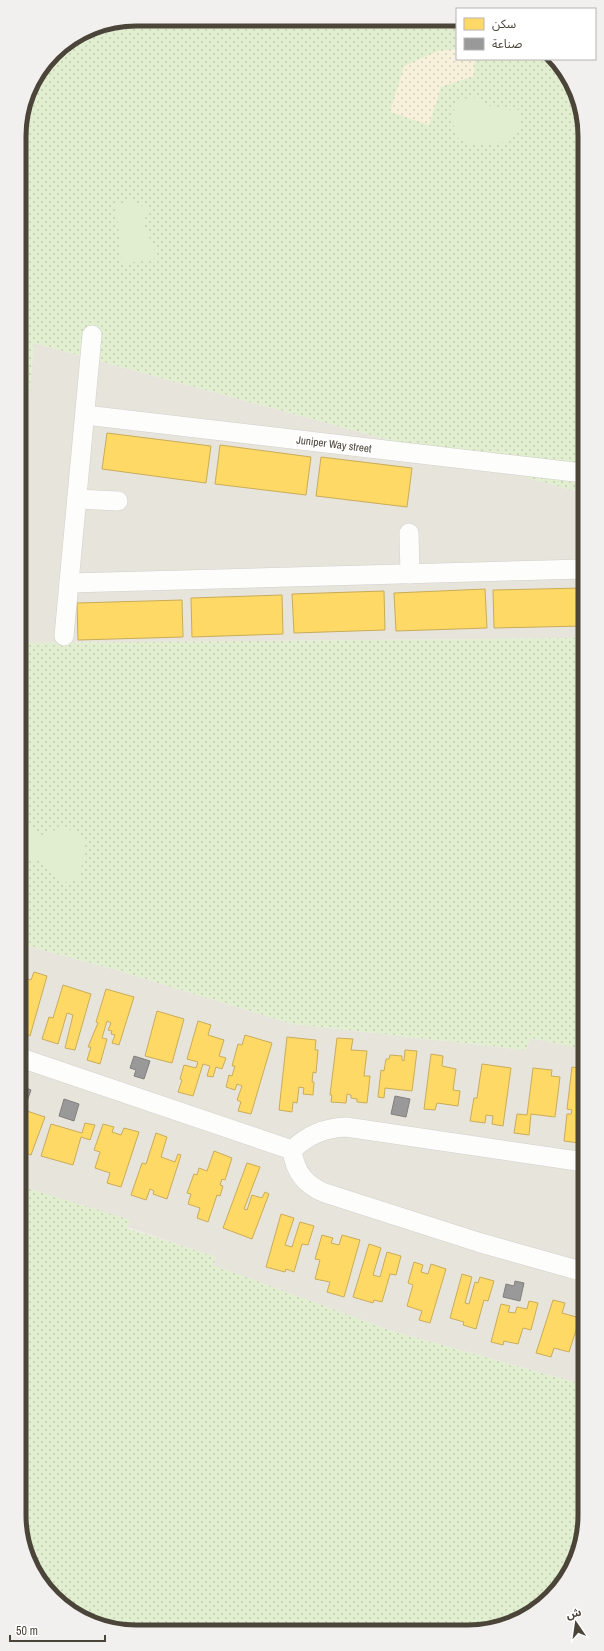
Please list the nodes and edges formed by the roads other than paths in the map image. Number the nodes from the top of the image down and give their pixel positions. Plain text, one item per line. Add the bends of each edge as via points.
1 (92, 335) dead end
2 (85, 415) junction
3 (578, 472) edge
4 (77, 499) junction
5 (118, 501) dead end
6 (409, 533) dead end
7 (578, 569) edge
8 (410, 574) junction
9 (69, 583) junction
10 (64, 636) dead end
11 (26, 1060) edge
12 (292, 1150) junction
13 (578, 1161) edge
14 (578, 1270) edge

1 - 2 street
2 - 3 street, Juniper Way street
2 - 4 street
4 - 5 street
4 - 9 street
6 - 8 street
7 - 8 street
8 - 9 street
9 - 10 street
11 - 12 street
12 - 13 street via 322,1130 346,1127
12 - 14 street via 296,1169 301,1177 325,1193 481,1243

